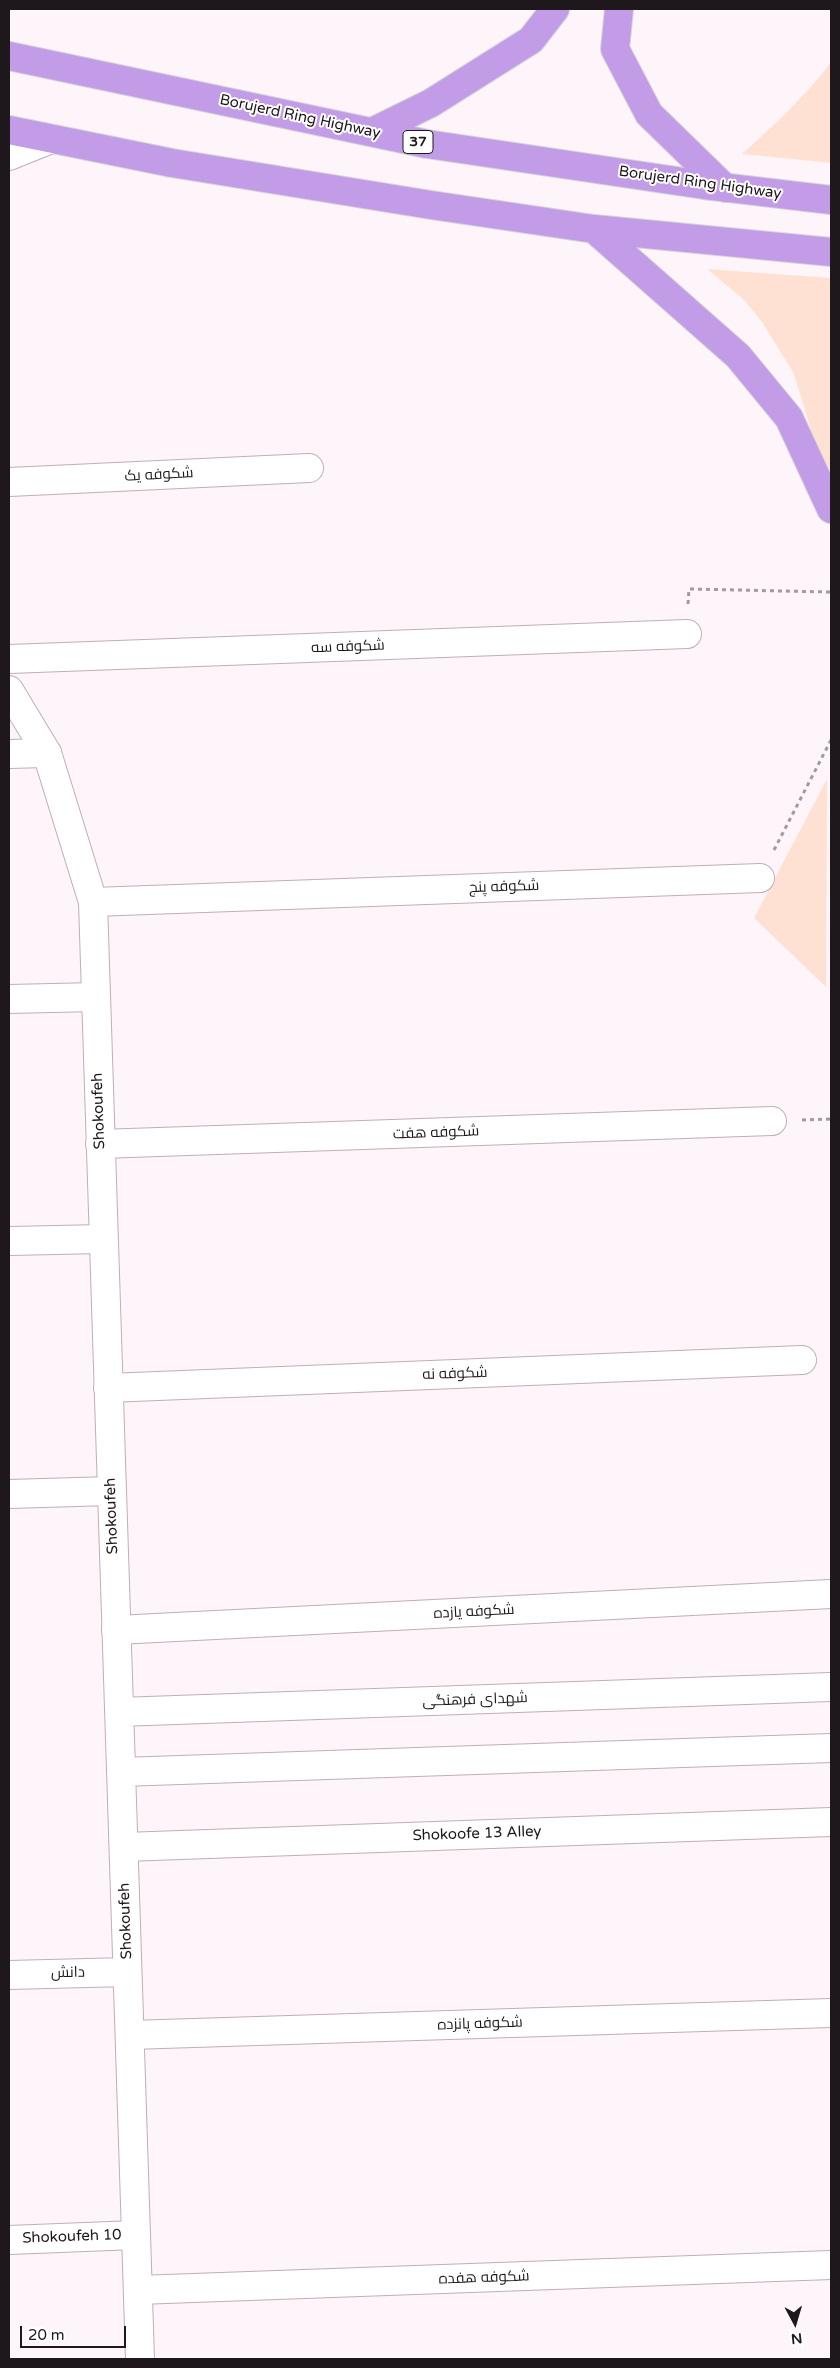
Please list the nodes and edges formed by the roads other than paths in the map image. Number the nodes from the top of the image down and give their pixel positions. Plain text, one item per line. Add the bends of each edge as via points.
1 (555, 9) edge
2 (619, 9) edge
3 (9, 56) edge
4 (9, 130) edge
5 (372, 132) junction
6 (51, 138) junction
7 (9, 156) edge
8 (725, 188) junction
9 (831, 200) edge
10 (594, 229) junction
11 (831, 252) edge
12 (309, 468) dead end
13 (9, 482) edge
14 (831, 509) edge
15 (687, 634) road end
16 (9, 659) edge
17 (9, 690) edge
18 (47, 753) junction
19 (9, 754) edge
20 (760, 878) road end
21 (92, 902) junction
22 (96, 997) junction
23 (9, 999) edge
24 (772, 1121) dead end
25 (100, 1144) junction
26 (103, 1238) junction
27 (9, 1241) edge
28 (802, 1360) dead end
29 (108, 1388) junction
30 (112, 1491) junction
31 (9, 1494) edge
32 (831, 1594) edge
33 (116, 1630) junction
34 (831, 1688) edge
35 (119, 1712) junction
36 (831, 1748) edge
37 (121, 1772) junction
38 (831, 1822) edge
39 (124, 1847) junction
40 (127, 1972) junction
41 (9, 1975) edge
42 (831, 2013) edge
43 (130, 2035) junction
44 (136, 2235) junction
45 (9, 2240) edge
46 (831, 2265) edge
47 (138, 2290) junction
48 (140, 2359) edge

1 - 5 highway via 531,40 431,103
2 - 8 highway via 615,49 649,114
3 - 5 highway, Borujerd Ring Highway / 37
4 - 6 highway
5 - 8 highway, Borujerd Ring Highway / 37 via 427,144
6 - 7 street
6 - 10 highway via 172,163
8 - 9 highway, Borujerd Ring Highway / 37
10 - 11 highway
10 - 14 highway via 738,356 789,418
12 - 13 street, شکوفه یک
15 - 16 street, شکوفه سه
17 - 18 street, Shokoufeh
18 - 19 street
18 - 21 street, Shokoufeh
20 - 21 street, شکوفه پنج
21 - 22 street, Shokoufeh
22 - 23 street
22 - 25 street, Shokoufeh
24 - 25 street, شکوفه هفت
25 - 26 street, Shokoufeh
26 - 27 street
26 - 29 street, Shokoufeh
28 - 29 street, شکوفه نه
29 - 30 street, Shokoufeh
30 - 31 street
30 - 33 street, Shokoufeh
32 - 33 street, شکوفه یازده
33 - 35 street, Shokoufeh
34 - 35 street, شهدای فرهنگی
35 - 37 street, Shokoufeh
36 - 37 street
37 - 39 street, Shokoufeh
38 - 39 street, Shokoofe 13 Alley
39 - 40 street, Shokoufeh
40 - 41 street, دانش
40 - 43 street, Shokoufeh
42 - 43 street, شکوفه پانزده
43 - 44 street, Shokoufeh
44 - 45 street, Shokoufeh 10
44 - 47 street, Shokoufeh
46 - 47 street, شکوفه هفده
47 - 48 street, Shokoufeh

